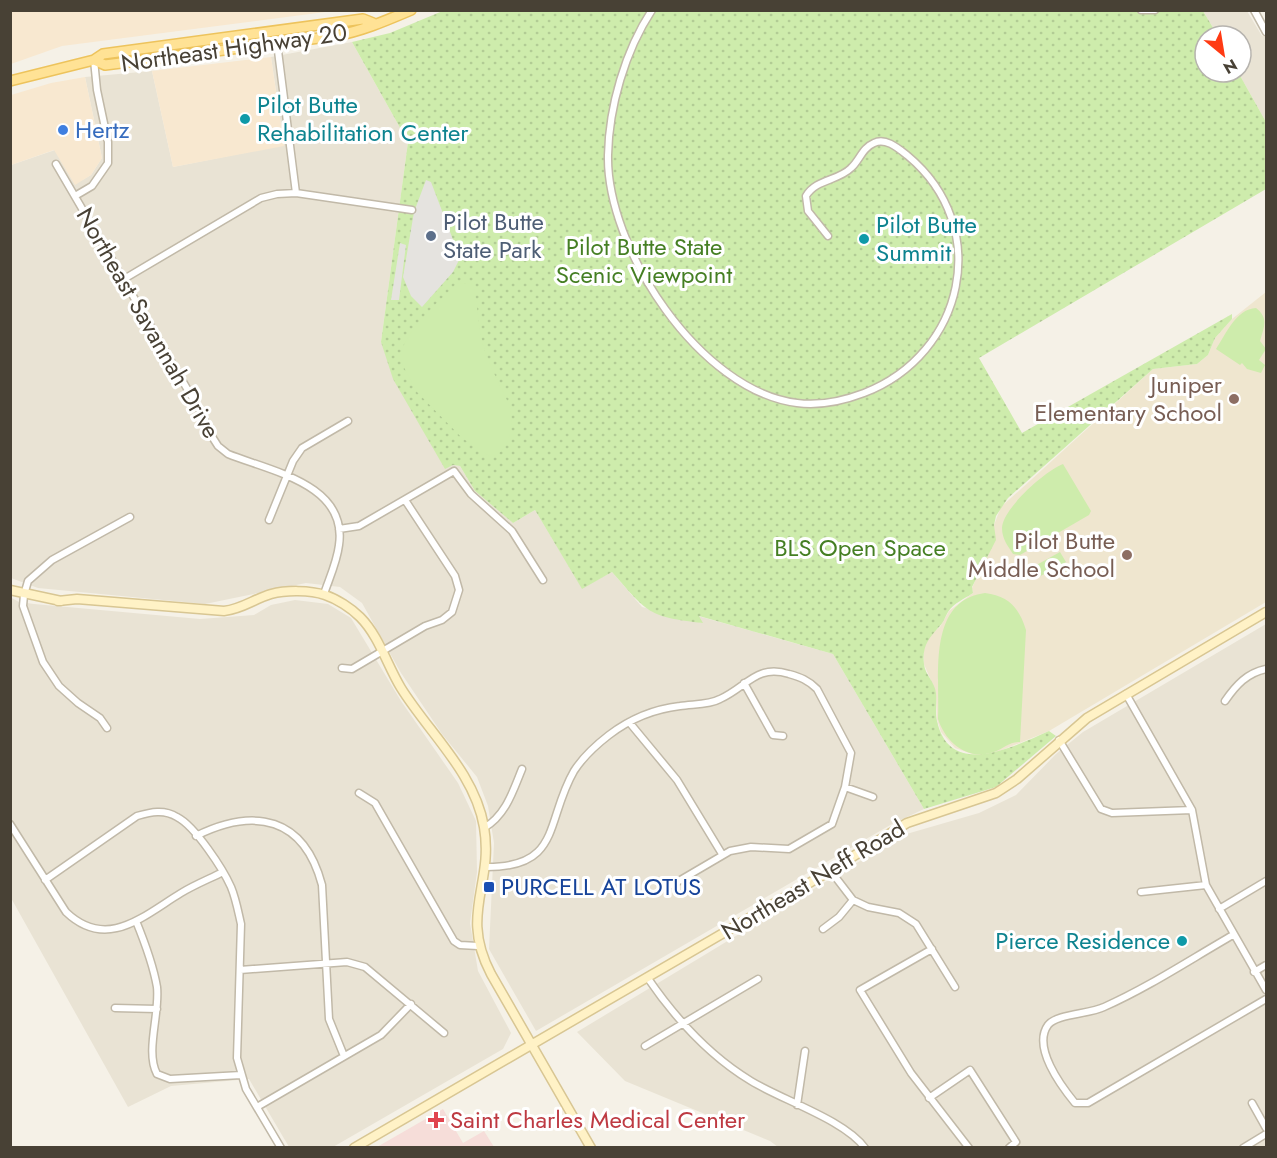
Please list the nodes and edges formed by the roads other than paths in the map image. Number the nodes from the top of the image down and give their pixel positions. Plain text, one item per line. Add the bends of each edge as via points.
1 (411, 10) edge
2 (652, 10) edge
3 (1141, 10) edge
4 (1155, 10) edge
5 (1254, 10) edge
6 (373, 23) junction
7 (1266, 32) edge
8 (277, 43) junction
9 (94, 60) junction
10 (10, 81) edge
11 (56, 164) dead end
12 (296, 193) junction
13 (75, 196) junction
14 (412, 210) dead end
15 (828, 236) dead end
16 (124, 279) junction
17 (348, 421) dead end
18 (287, 477) junction
19 (405, 500) junction
20 (129, 517) dead end
21 (269, 520) dead end
22 (339, 529) junction
23 (543, 580) dead end
24 (10, 590) edge
25 (324, 594) junction
26 (24, 595) junction
27 (1266, 612) edge
28 (382, 652) junction
29 (342, 668) dead end
30 (1266, 669) edge
31 (744, 683) junction
32 (1126, 694) junction
33 (1225, 701) dead end
34 (629, 722) junction
35 (107, 728) dead end
36 (783, 736) dead end
37 (1059, 740) junction
38 (522, 769) dead end
39 (845, 787) junction
40 (359, 793) dead end
41 (873, 797) dead end
42 (1192, 810) junction
43 (10, 824) edge
44 (484, 828) junction
45 (196, 836) junction
46 (722, 854) junction
47 (485, 867) junction
48 (830, 870) junction
49 (223, 872) junction
50 (45, 880) junction
51 (1266, 881) edge
52 (672, 885) dead end
53 (1206, 885) junction
54 (1141, 892) dead end
55 (853, 900) junction
56 (1219, 909) junction
57 (136, 921) junction
58 (823, 929) dead end
59 (1233, 935) junction
60 (478, 946) junction
61 (932, 949) junction
62 (326, 963) junction
63 (1266, 965) edge
64 (240, 970) junction
65 (1254, 972) junction
66 (647, 977) junction
67 (758, 980) dead end
68 (955, 987) dead end
69 (1266, 990) edge
70 (1266, 999) edge
71 (411, 1004) junction
72 (115, 1008) dead end
73 (157, 1009) junction
74 (682, 1023) junction
75 (444, 1033) dead end
76 (532, 1043) junction
77 (645, 1046) dead end
78 (805, 1051) dead end
79 (344, 1056) junction
80 (241, 1075) junction
81 (929, 1098) junction
82 (1252, 1103) dead end
83 (797, 1105) junction
84 (257, 1107) junction
85 (1266, 1128) edge
86 (1266, 1134) edge
87 (281, 1148) edge
88 (354, 1148) edge
89 (591, 1148) edge
90 (865, 1148) edge
91 (969, 1148) edge
92 (1009, 1148) edge
93 (1243, 1148) edge

1 - 6 main road, Northeast Highway 20
2 - 15 street via 621,81 611,119 608,156 621,220 671,320 728,375 778,400 825,404 877,388 923,355 943,324 956,284 959,244 954,220 946,201 924,172 894,145 876,142 849,170 818,184 806,196 808,211
3 - 4 street
5 - 7 street
6 - 8 main road, Northeast Highway 20 via 365,30
6 - 9 main road, Northeast Highway 20 via 363,19 103,54
8 - 9 main road, Northeast Highway 20 via 105,65
8 - 12 street
9 - 10 main road, Northeast Highway 20
9 - 13 street via 108,163 92,186
11 - 13 street, Northeast Savannah Drive
12 - 14 street
12 - 16 street via 261,198
13 - 16 street, Northeast Savannah Drive
16 - 18 street, Northeast Savannah Drive via 218,446 228,454
17 - 18 street via 302,448
18 - 21 street
18 - 22 street, Northeast Savannah Drive via 325,497
19 - 22 street via 359,526
19 - 23 street via 454,471 471,494 512,531
19 - 28 street via 455,576 459,590 454,608 442,620
20 - 26 street via 52,560 28,581
22 - 25 street, Northeast Savannah Drive via 339,546
24 - 26 main road
25 - 26 main road via 271,594 244,607 224,611 77,599 58,601
25 - 28 main road via 360,617
26 - 35 street via 23,606 43,662 59,686
27 - 32 main road, Northeast Neff Road
28 - 29 street via 352,669
28 - 44 main road via 401,688 472,789
30 - 33 street via 1251,674
31 - 34 street via 716,701 658,710
31 - 36 street via 773,735
31 - 39 street via 762,672 780,671 802,678 817,689 849,744
32 - 37 main road, Northeast Neff Road
32 - 42 street
34 - 46 street via 677,780
34 - 47 street via 589,752 574,772 550,835 539,851 522,864
37 - 42 street via 1101,809 1112,813
37 - 48 main road, Northeast Neff Road via 996,793 907,823
38 - 44 street via 508,802
39 - 41 street
39 - 46 street via 832,824 789,849 751,847
40 - 60 street via 375,803 454,941
42 - 53 street
43 - 50 street
44 - 47 main road
45 - 49 street
45 - 50 street via 178,817 152,812 125,823
45 - 62 street via 220,824 243,819 266,821 304,845 316,864 322,885
46 - 52 street
47 - 60 main road via 476,921
48 - 55 street
48 - 66 main road, Northeast Neff Road
49 - 57 street
49 - 64 street via 241,924
50 - 57 street via 79,924 100,930
51 - 56 street
53 - 54 street
53 - 56 street
55 - 58 street
55 - 61 street via 906,917 916,924
56 - 59 street
57 - 73 street via 148,948 157,988
59 - 65 street
59 - 70 street via 1102,1008 1061,1017 1047,1026 1045,1053 1075,1103 1088,1102
60 - 76 main road via 490,974
61 - 68 street
61 - 81 street via 860,990
62 - 64 street
62 - 71 street via 347,962 365,967
62 - 79 street via 329,1019
63 - 65 street
64 - 80 street via 237,1049
65 - 69 street
66 - 74 street
66 - 76 main road, Northeast Neff Road
67 - 74 street
71 - 75 street
71 - 79 street via 381,1035
72 - 73 street
73 - 80 street via 152,1054 157,1074 170,1079
74 - 77 street
74 - 83 street via 707,1049 750,1081
76 - 88 main road, Northeast Neff Road
76 - 89 main road
78 - 83 street
79 - 84 street
80 - 84 street
81 - 91 street
81 - 92 street via 970,1070 1016,1142
82 - 85 street
83 - 90 street via 848,1131
84 - 87 street
86 - 93 street

